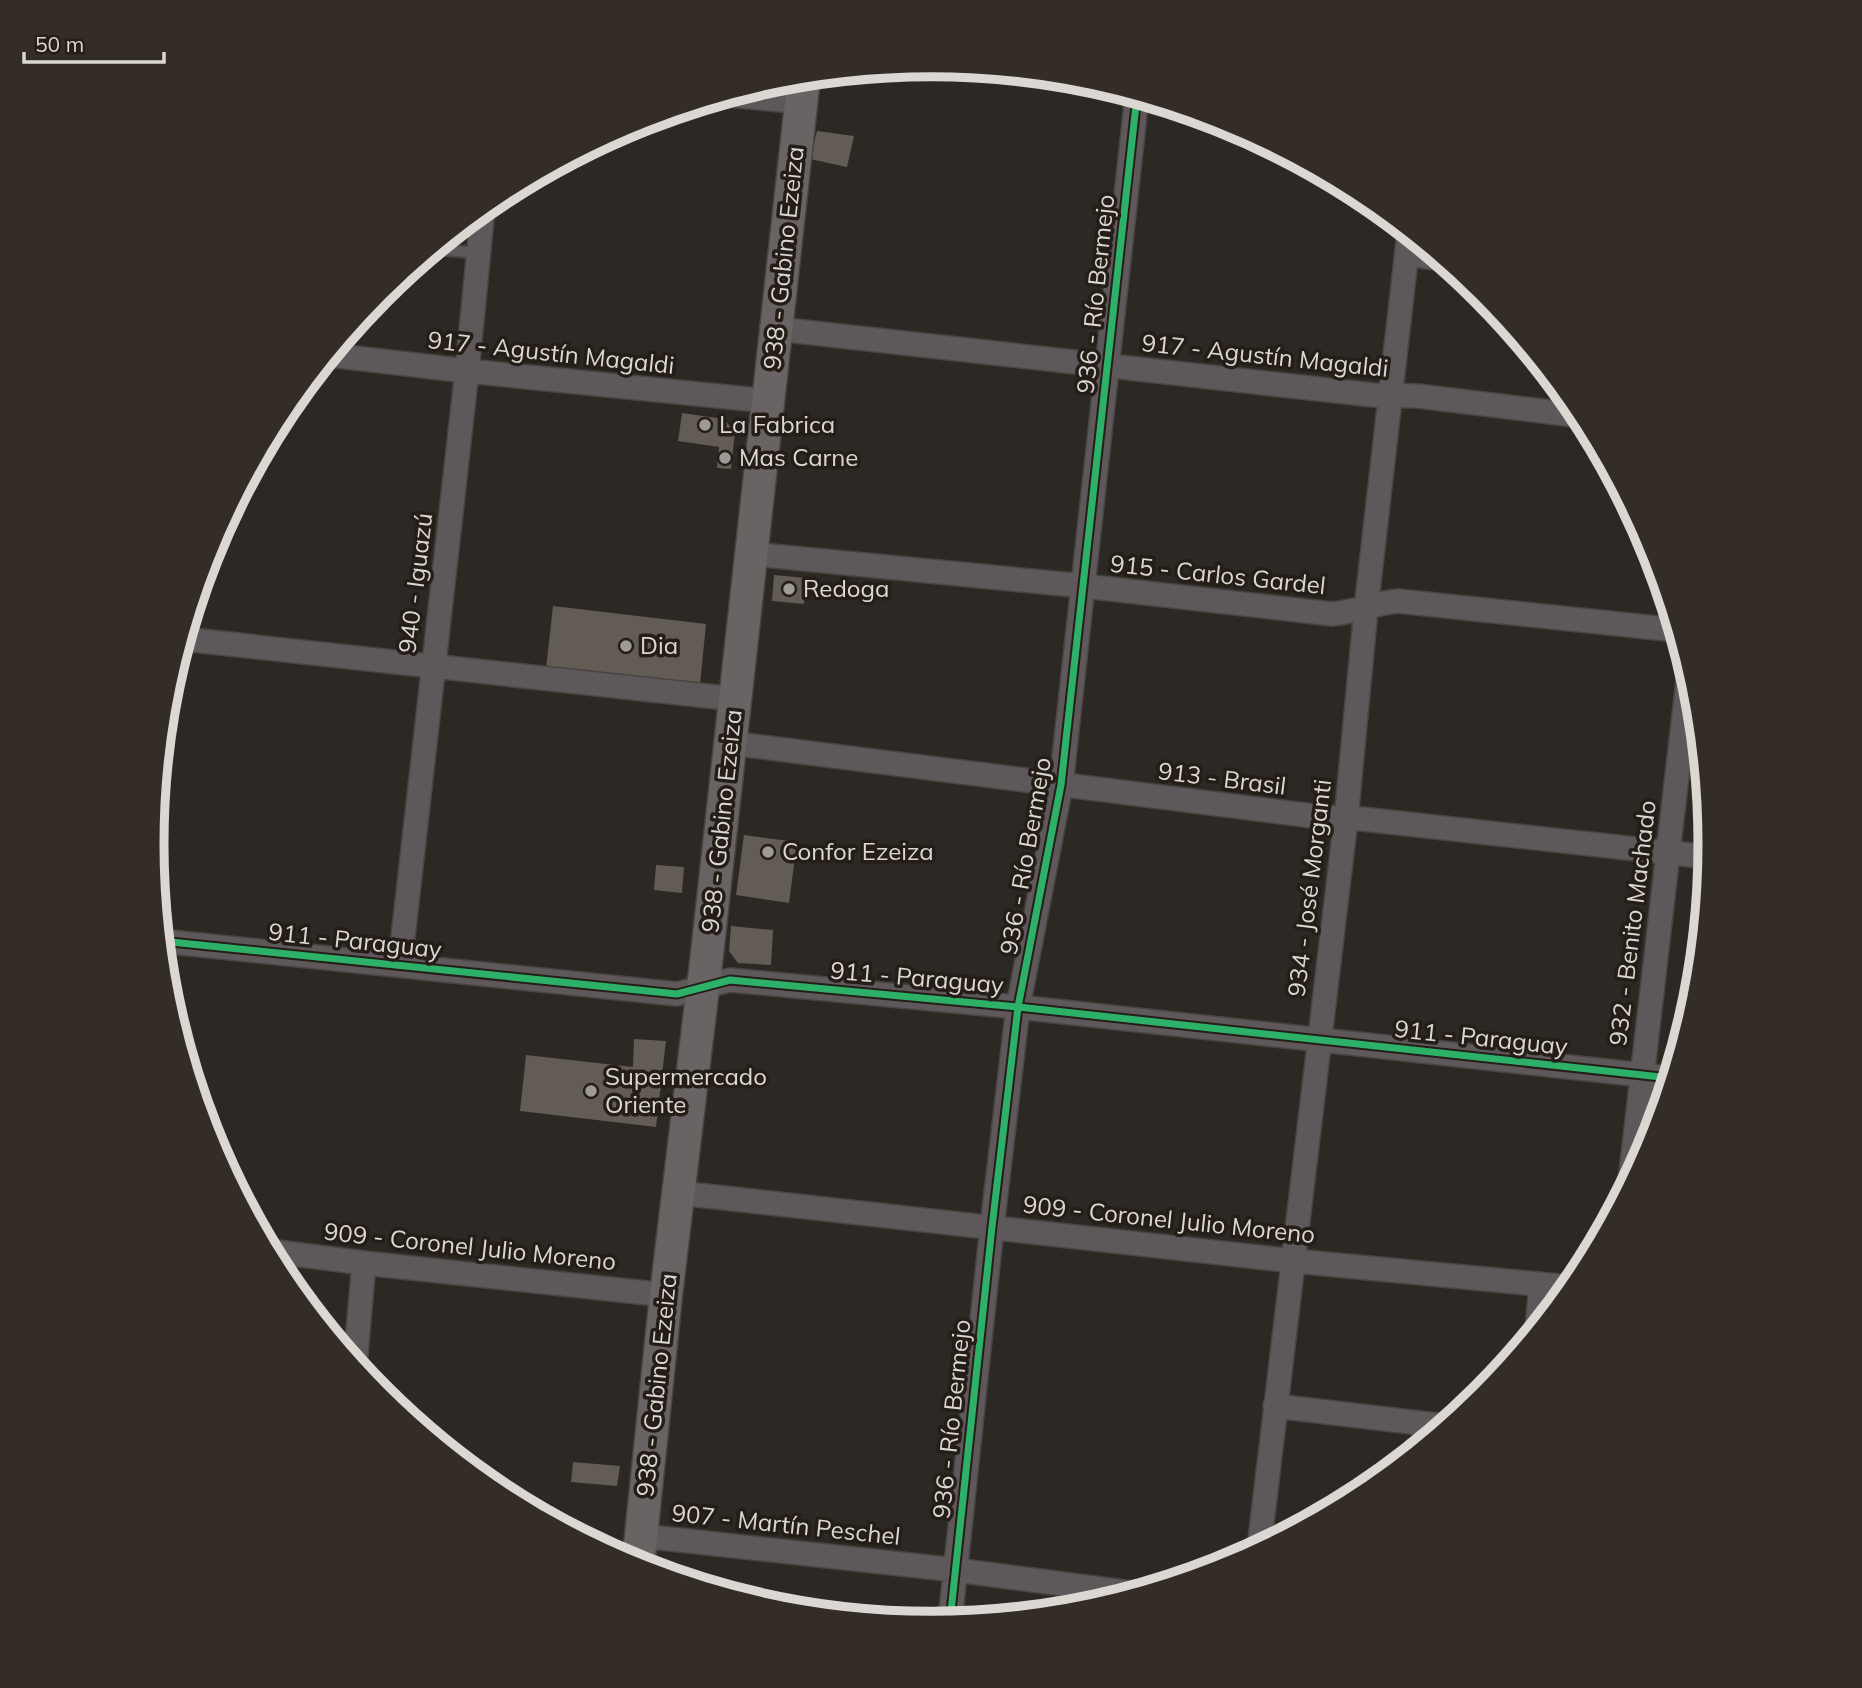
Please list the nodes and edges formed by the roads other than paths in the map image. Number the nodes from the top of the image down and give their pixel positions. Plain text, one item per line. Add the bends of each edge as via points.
1 (803, 89) edge
2 (1136, 105) edge
3 (481, 223) edge
4 (1408, 244) edge
5 (446, 250) edge
6 (478, 253) junction
7 (777, 329) junction
8 (339, 356) edge
9 (1108, 366) junction
10 (467, 371) junction
11 (1389, 396) junction
12 (768, 401) junction
13 (1566, 414) edge
14 (752, 554) junction
15 (1084, 586) junction
16 (1366, 609) junction
17 (1667, 628) edge
18 (192, 640) edge
19 (433, 667) junction
20 (735, 699) junction
21 (1685, 706) edge
22 (730, 743) junction
23 (1061, 785) junction
24 (1346, 819) junction
25 (1667, 852) junction
26 (1698, 856) edge
27 (171, 942) edge
28 (400, 964) junction
29 (703, 988) junction
30 (1018, 1007) junction
31 (1319, 1040) junction
32 (1642, 1075) junction
33 (1661, 1077) edge
34 (1633, 1153) edge
35 (679, 1193) junction
36 (992, 1227) junction
37 (283, 1253) edge
38 (1294, 1261) junction
39 (364, 1263) junction
40 (1541, 1285) junction
41 (1558, 1286) edge
42 (666, 1295) junction
43 (1538, 1313) edge
44 (356, 1352) edge
45 (1275, 1406) junction
46 (1433, 1425) edge
47 (1260, 1537) edge
48 (640, 1551) edge
49 (956, 1570) junction
50 (1108, 1590) edge
51 (951, 1610) edge

1 - 7 street, 938 - Gabino Ezeiza
2 - 9 street, 936 - Río Bermejo
3 - 6 street, 940 - Iguazú
4 - 11 street, 934 - José Morganti
5 - 6 lane
6 - 10 street, 940 - Iguazú
7 - 9 street, 917 - Agustín Magaldi
7 - 12 street, 938 - Gabino Ezeiza
8 - 10 street, 917 - Agustín Magaldi
9 - 11 street, 917 - Agustín Magaldi
9 - 15 street, 936 - Río Bermejo
10 - 12 street, 917 - Agustín Magaldi
10 - 19 street, 940 - Iguazú
11 - 13 street, 917 - Agustín Magaldi
11 - 16 street, 934 - José Morganti
12 - 14 street, 938 - Gabino Ezeiza
14 - 15 street, 915 - Carlos Gardel
14 - 20 street, 938 - Gabino Ezeiza
15 - 16 street, 915 - Carlos Gardel via 1332,614
15 - 23 street, 936 - Río Bermejo
16 - 17 street, 915 - Carlos Gardel via 1398,601
16 - 24 street, 934 - José Morganti
18 - 19 street
19 - 20 street
19 - 28 street, 940 - Iguazú
20 - 22 street, 938 - Gabino Ezeiza
21 - 25 street, 932 - Benito Machado
22 - 23 street, 913 - Brasil
22 - 29 street, 938 - Gabino Ezeiza
23 - 24 street, 913 - Brasil
23 - 30 street, 936 - Río Bermejo
24 - 25 street, 913 - Brasil
24 - 31 street, 934 - José Morganti
25 - 26 street, 913 - Brasil
25 - 32 street, 932 - Benito Machado
27 - 28 street, 911 - Paraguay
28 - 29 street, 911 - Paraguay via 677,994
29 - 30 street, 911 - Paraguay via 730,980
29 - 35 street, 938 - Gabino Ezeiza
30 - 31 street, 911 - Paraguay
30 - 36 street, 936 - Río Bermejo
31 - 32 street, 911 - Paraguay
31 - 38 street, 934 - José Morganti
32 - 33 street, 911 - Paraguay
32 - 34 street, 932 - Benito Machado
35 - 36 street, 909 - Coronel Julio Moreno
35 - 42 street, 938 - Gabino Ezeiza
36 - 38 street, 909 - Coronel Julio Moreno
36 - 49 street, 936 - Río Bermejo
37 - 39 street, 909 - Coronel Julio Moreno
38 - 40 street, 909 - Coronel Julio Moreno
38 - 45 street, 934 - José Morganti
39 - 42 street, 909 - Coronel Julio Moreno
39 - 44 street
40 - 41 street, 909 - Coronel Julio Moreno
40 - 43 street
42 - 48 street, 938 - Gabino Ezeiza
45 - 46 street
45 - 47 street, 934 - José Morganti
48 - 49 street, 907 - Martín Peschel
49 - 50 street, 907 - Martín Peschel
49 - 51 street, 936 - Río Bermejo

